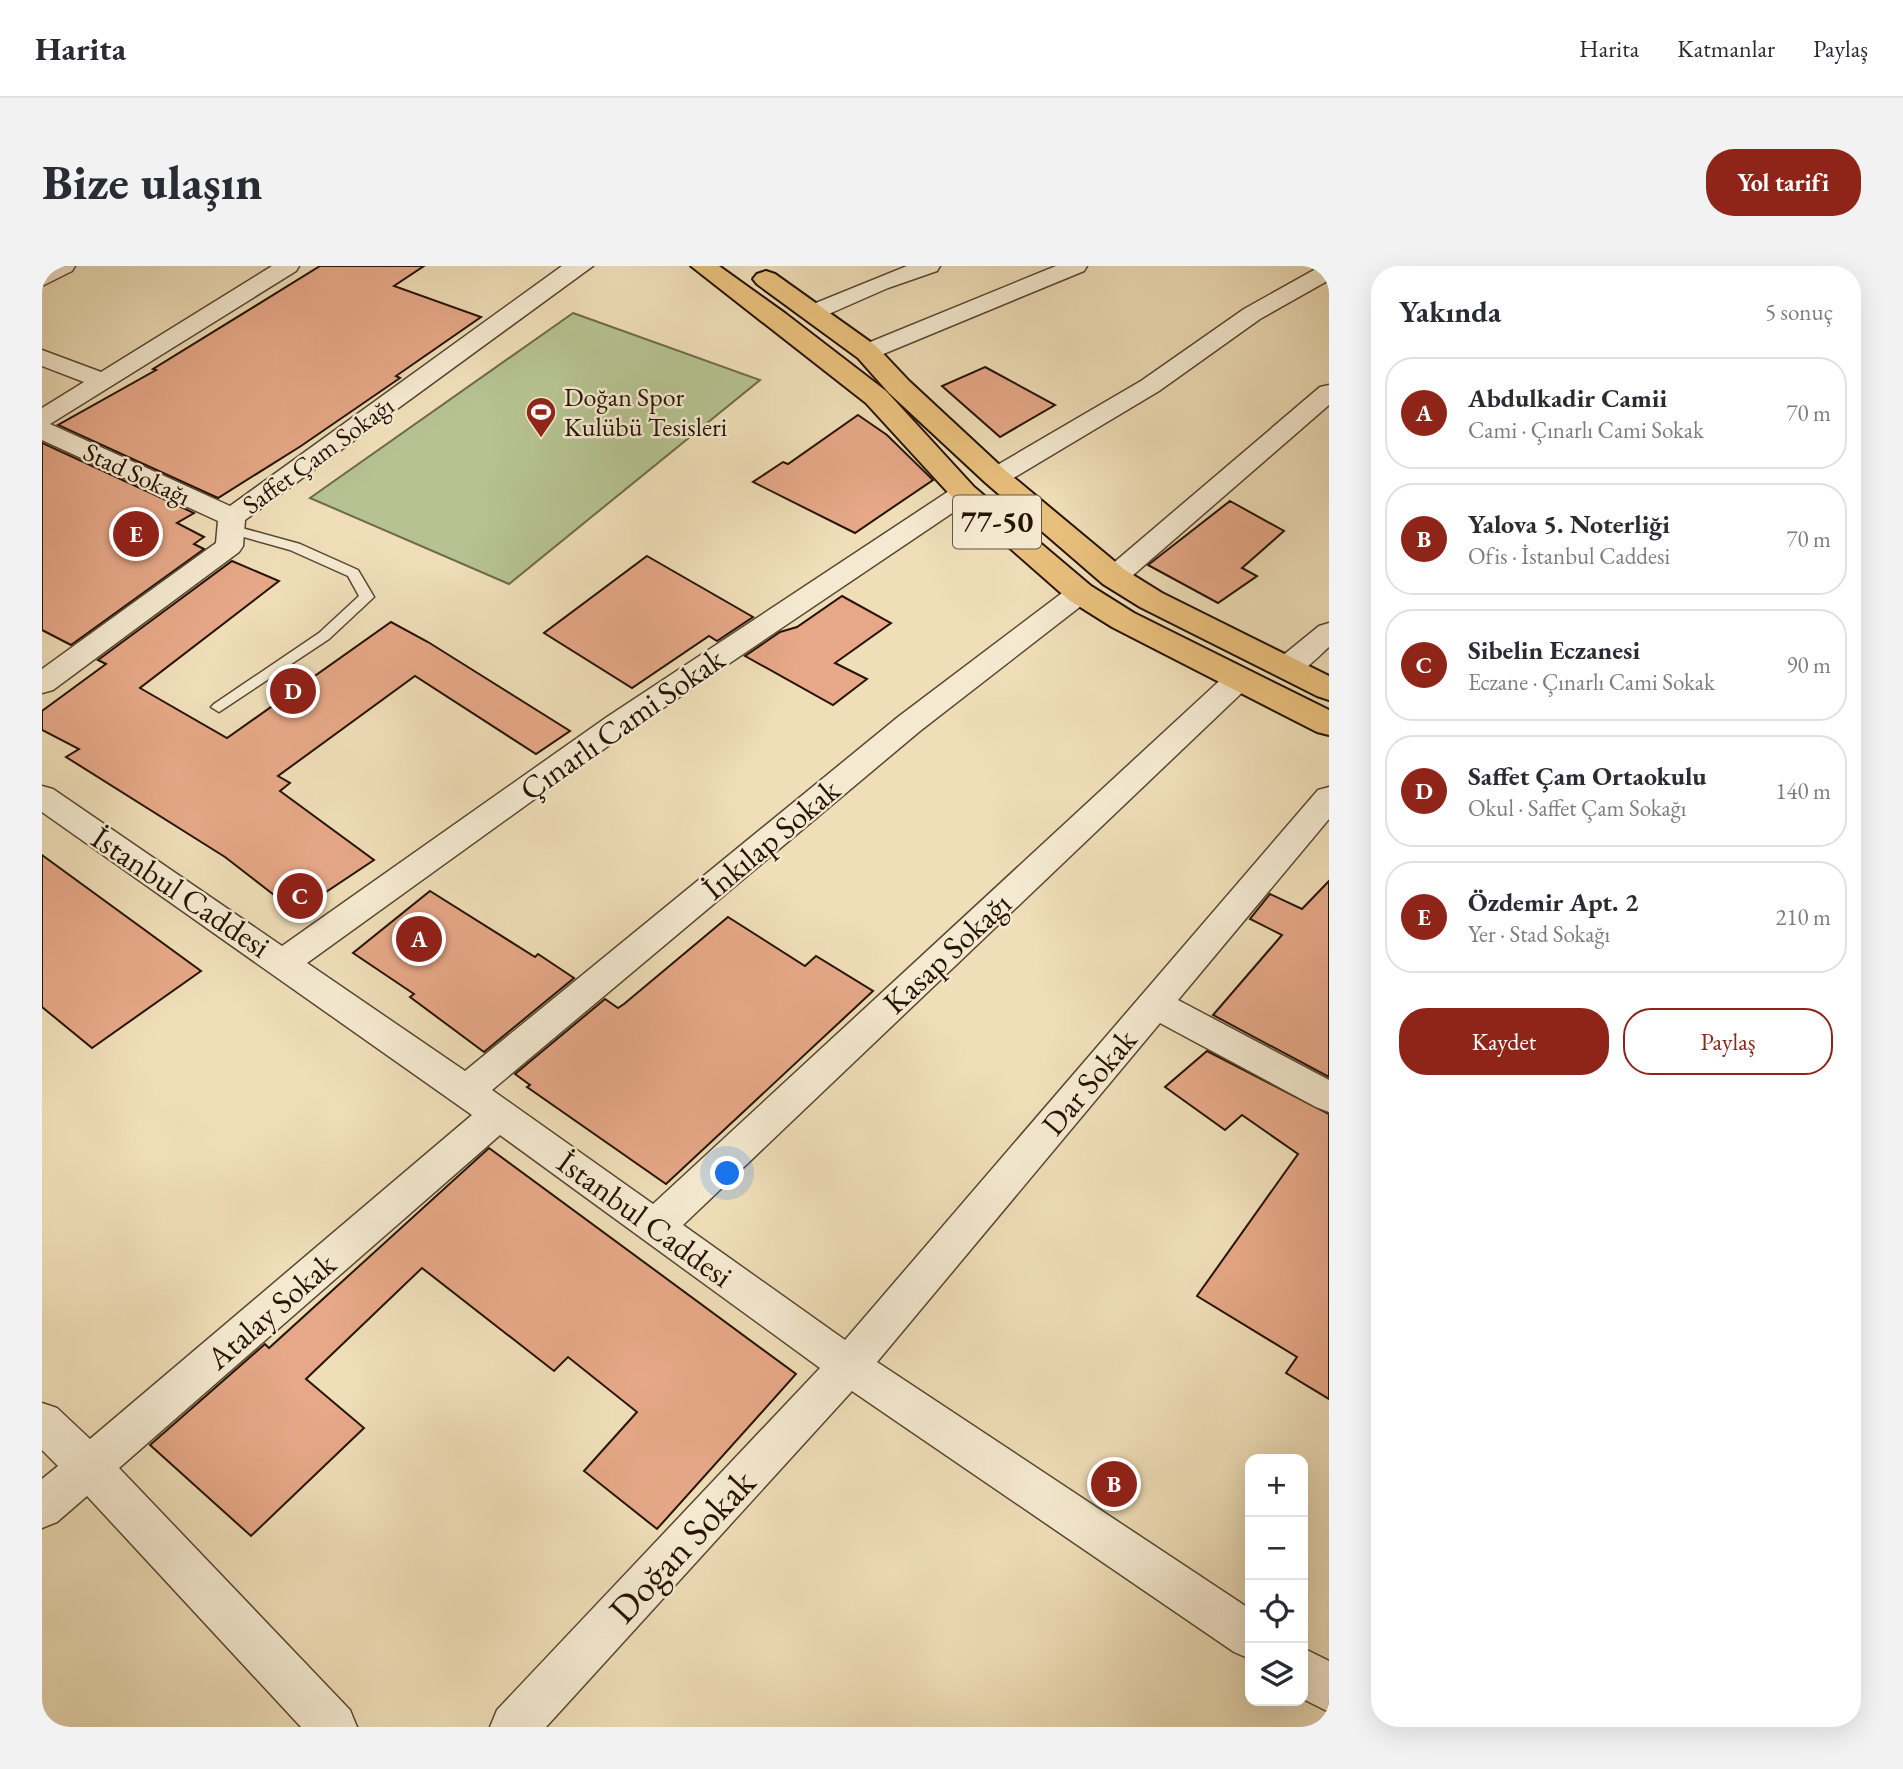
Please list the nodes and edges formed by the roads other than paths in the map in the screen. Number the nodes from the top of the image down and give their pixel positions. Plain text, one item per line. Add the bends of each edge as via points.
1 (64, 266) edge
2 (288, 266) edge
3 (703, 266) edge
4 (747, 266) edge
5 (929, 266) edge
6 (1076, 266) edge
7 (573, 267) edge
8 (1329, 271) edge
9 (42, 279) edge
10 (814, 312) junction
11 (867, 352) junction
12 (42, 357) edge
13 (102, 381) junction
14 (1329, 392) edge
15 (42, 419) edge
16 (42, 430) edge
17 (996, 477) junction
18 (964, 493) junction
19 (232, 523) junction
20 (1114, 577) junction
21 (1080, 593) junction
22 (1329, 632) edge
23 (1286, 668) junction
24 (1239, 679) junction
25 (42, 684) edge
26 (1329, 689) edge
27 (219, 707) dead end
28 (1329, 724) edge
29 (42, 797) edge
30 (1329, 798) edge
31 (284, 962) junction
32 (1155, 1004) junction
33 (466, 1091) junction
34 (1329, 1097) edge
35 (499, 1114) junction
36 (655, 1227) junction
37 (849, 1366) junction
38 (42, 1422) edge
39 (90, 1468) junction
40 (42, 1507) edge
41 (1245, 1633) edge
42 (1308, 1674) edge
43 (1329, 1689) edge
44 (333, 1727) edge
45 (514, 1727) edge

1 - 9 street
2 - 13 street
3 - 18 main road, 77-50 via 876,397
4 - 10 main road, 77-50
5 - 10 street
6 - 11 street
7 - 19 street, Saffet Çam Sokağı
8 - 17 street via 1252,314 1150,386
10 - 11 main road, 77-50
11 - 17 main road, 77-50
12 - 13 street
13 - 15 street
14 - 20 street
16 - 19 street, Stad Sokağı
17 - 20 main road, 77-50
18 - 21 main road, 77-50
18 - 31 street, Çınarlı Cami Sokak via 618,724
19 - 25 street, Saffet Çam Sokağı via 229,546
19 - 27 lane via 352,573 367,597 324,636
20 - 23 main road, 77-50
21 - 24 main road, 77-50
21 - 33 street, İnkılap Sokak via 909,724
22 - 23 street
23 - 26 main road, 77-50
24 - 28 main road, 77-50
24 - 36 street, Kasap Sokağı
29 - 31 street, İstanbul Caddesi
30 - 32 street, Dar Sokak
31 - 33 street, İstanbul Caddesi
32 - 34 street
32 - 37 street, Dar Sokak
33 - 35 street, İstanbul Caddesi
35 - 36 street, İstanbul Caddesi
35 - 39 street, Atalay Sokak
36 - 37 street, İstanbul Caddesi
37 - 41 street, İstanbul Caddesi
37 - 45 street, Doğan Sokak
38 - 39 street
39 - 40 street, Atalay Sokak
39 - 44 street
42 - 43 street

